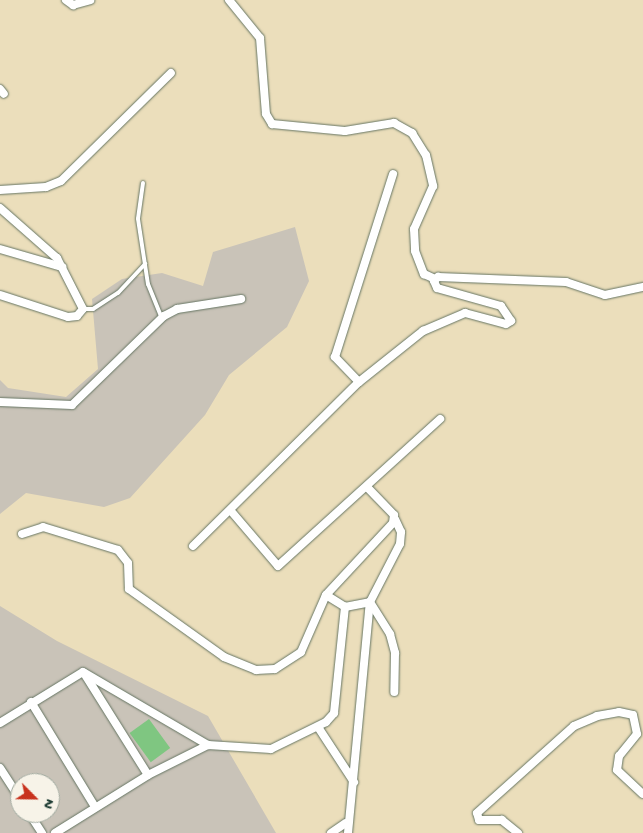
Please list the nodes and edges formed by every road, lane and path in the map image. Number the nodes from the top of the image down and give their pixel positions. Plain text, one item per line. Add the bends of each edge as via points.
1 (66, 0) edge
2 (90, 0) edge
3 (229, 0) edge
4 (171, 73) dead end
5 (393, 174) dead end
6 (143, 183) dead end
7 (0, 190) edge
8 (0, 208) edge
9 (0, 249) edge
10 (145, 264) junction
11 (62, 267) junction
12 (435, 279) junction
13 (643, 287) edge
14 (0, 295) edge
15 (241, 299) dead end
16 (83, 309) junction
17 (162, 318) junction
18 (359, 382) junction
19 (0, 401) edge
20 (440, 419) dead end
21 (368, 488) junction
22 (231, 511) junction
23 (395, 519) junction
24 (22, 534) dead end
25 (193, 546) dead end
26 (326, 595) junction
27 (370, 602) junction
28 (345, 607) junction
29 (83, 672) junction
30 (394, 692) dead end
31 (31, 702) junction
32 (0, 722) edge
33 (318, 726) junction
34 (208, 744) junction
35 (0, 768) edge
36 (148, 775) junction
37 (354, 782) junction
38 (10, 784) edge
39 (643, 794) edge
40 (95, 807) junction
41 (346, 823) junction
42 (55, 833) edge
43 (330, 833) edge
44 (348, 833) edge
45 (518, 833) edge

1 - 2 street via 73,5
3 - 12 street via 260,38 266,114 272,124 345,131 394,123 412,133 426,155 432,186 414,230 415,252 424,274
4 - 7 street via 60,182
5 - 18 street via 335,357
6 - 10 lane via 138,211
8 - 11 street via 16,218
9 - 11 street
10 - 16 lane via 118,293 93,309
10 - 17 lane
11 - 16 street
12 - 13 street via 524,278 579,284 605,295
12 - 18 street via 440,289 501,306 512,321 506,324 472,312 444,320 423,331
14 - 16 street via 68,317 77,316
15 - 17 street via 177,309
17 - 19 street via 72,405
18 - 22 street
20 - 21 street
21 - 22 street via 278,566
21 - 23 street
22 - 25 street
23 - 26 street
23 - 27 street via 400,544
24 - 26 street via 43,527 124,553 129,589 224,657 256,670 275,669 301,652
26 - 28 street
27 - 28 street
27 - 30 street via 390,634 396,652
27 - 37 street
28 - 33 street via 334,713
29 - 31 street
29 - 34 street
29 - 36 street
31 - 32 street
31 - 40 street
33 - 34 street via 271,749
33 - 37 street
34 - 36 street
35 - 38 street
36 - 40 street
37 - 41 street
39 - 45 street via 616,770 619,756 637,734 633,715 619,712 597,716 574,726 477,813 478,820 502,820
40 - 42 street
41 - 43 street
41 - 44 street

